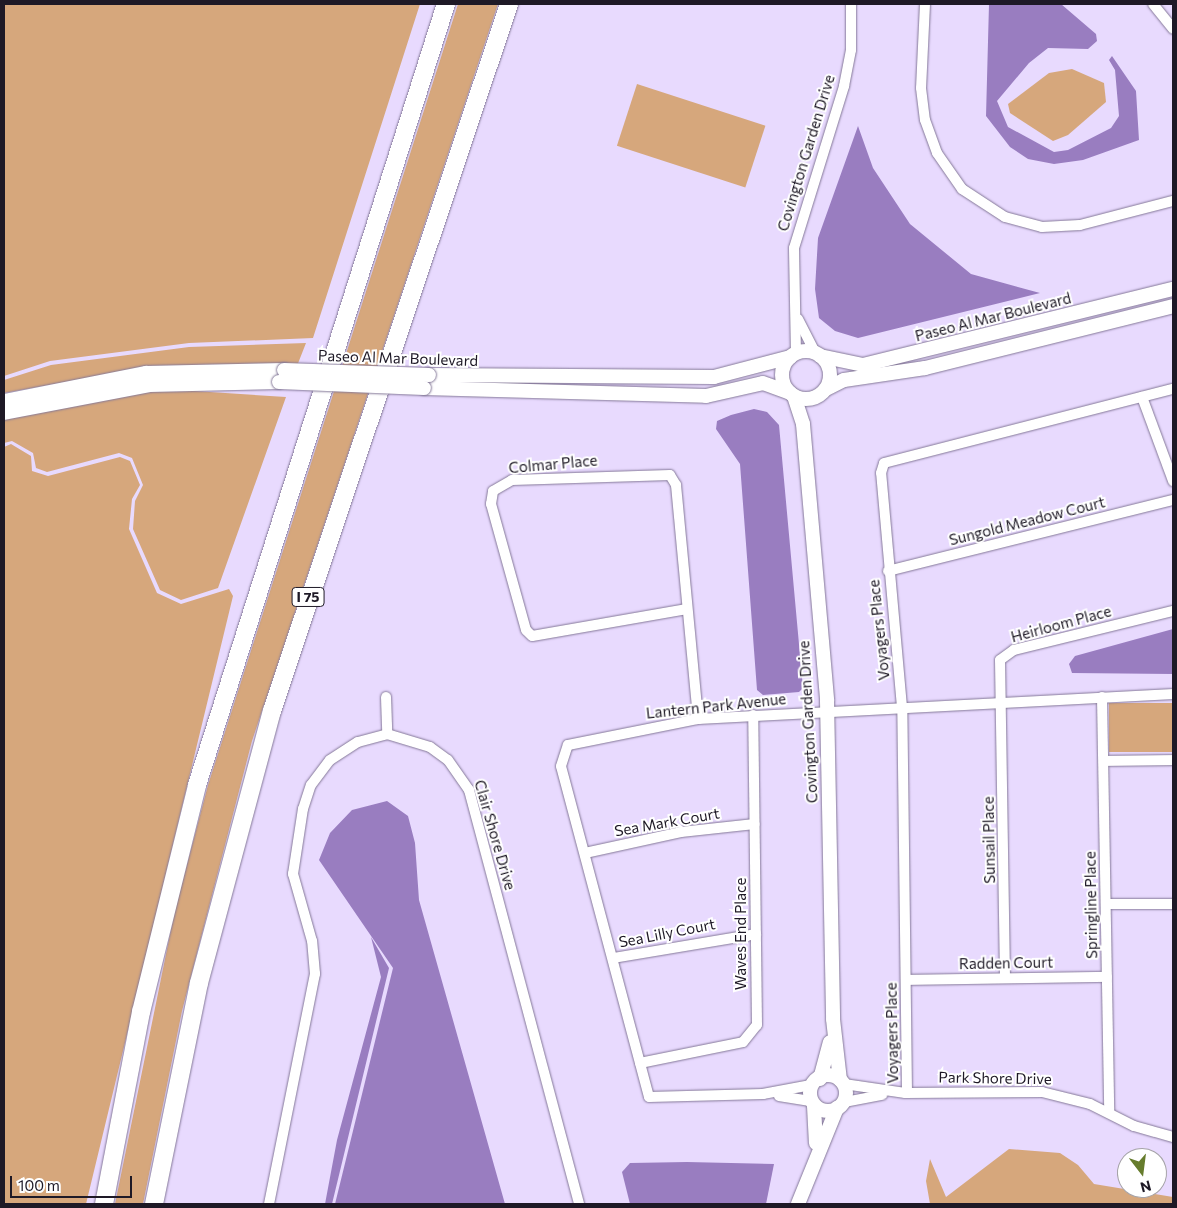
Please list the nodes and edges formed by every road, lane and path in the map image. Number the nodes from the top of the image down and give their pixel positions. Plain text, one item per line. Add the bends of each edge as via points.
1 (446, 4) edge
2 (509, 4) edge
3 (851, 4) edge
4 (925, 4) edge
5 (1153, 4) edge
6 (1173, 29) edge
7 (1173, 201) edge
8 (1173, 289) edge
9 (1173, 306) edge
10 (795, 312) junction
11 (818, 354) junction
12 (793, 355) junction
13 (260, 376) junction
14 (1173, 389) edge
15 (821, 393) junction
16 (792, 394) junction
17 (1142, 396) junction
18 (4, 400) edge
19 (4, 413) edge
20 (803, 424) junction
21 (1173, 481) edge
22 (1173, 500) edge
23 (888, 571) junction
24 (687, 609) junction
25 (1173, 611) edge
26 (1173, 694) edge
27 (386, 697) dead end
28 (1102, 697) junction
29 (1002, 702) junction
30 (902, 707) junction
31 (827, 711) junction
32 (753, 715) junction
33 (698, 719) junction
34 (388, 734) junction
35 (1173, 760) edge
36 (1104, 761) junction
37 (755, 824) junction
38 (585, 853) junction
39 (1107, 904) junction
40 (1173, 904) edge
41 (756, 934) junction
42 (613, 958) junction
43 (1107, 977) junction
44 (1005, 978) junction
45 (906, 980) junction
46 (833, 1019) junction
47 (640, 1063) junction
48 (815, 1082) junction
49 (842, 1082) junction
50 (902, 1092) junction
51 (763, 1094) junction
52 (812, 1103) junction
53 (841, 1105) junction
54 (1109, 1113) junction
55 (1173, 1136) edge
56 (814, 1164) junction
57 (104, 1204) edge
58 (154, 1204) edge
59 (269, 1204) edge
60 (579, 1204) edge
61 (798, 1204) edge

1 - 57 highway via 200,776 141,1012
2 - 58 highway, I 75 via 270,720 199,983
3 - 10 street, Covington Garden Drive via 851,50 844,86 797,232 792,278
4 - 7 street via 921,88 925,120 937,153 962,189 1005,217 1042,227 1080,224
5 - 6 street
8 - 11 main road, Paseo Al Mar Boulevard via 863,365
9 - 15 main road via 925,368 844,380
10 - 11 street, Covington Garden Drive
10 - 12 street, Covington Garden Drive
11 - 12 main road
11 - 15 main road via 830,371
12 - 13 main road, Paseo Al Mar Boulevard, bridge via 721,376
12 - 16 main road via 782,375
13 - 16 main road, Paseo Al Mar Boulevard, bridge via 706,396 755,382
13 - 18 main road, Paseo Al Mar Boulevard via 146,374
13 - 19 main road, Paseo Al Mar Boulevard via 101,392
14 - 17 street, Voyagers Place
15 - 16 main road
15 - 20 main road
16 - 20 main road, Covington Garden Drive
17 - 21 street
17 - 23 street, Voyagers Place via 884,463 881,473
20 - 31 main road, Covington Garden Drive
22 - 23 street, Sungold Meadow Court
23 - 30 street, Voyagers Place
24 - 24 street, Colmar Place via 676,486 670,475 512,480 493,491 491,504 526,630 532,636
24 - 33 street, Colmar Place
25 - 29 street, Heirloom Place via 1014,650 1000,660
26 - 28 street, Lantern Park Avenue
27 - 34 street
28 - 29 street, Lantern Park Avenue
28 - 36 street, Springline Place
29 - 30 street, Lantern Park Avenue
29 - 44 street, Sunsail Place
30 - 31 street, Lantern Park Avenue
30 - 45 street, Voyagers Place
31 - 32 street, Lantern Park Avenue
31 - 46 main road, Covington Garden Drive
32 - 33 street, Lantern Park Avenue
32 - 37 street, Waves End Place
33 - 38 street, Lantern Park Avenue via 568,745 561,766
34 - 59 street via 358,742 330,760 311,785 299,826 293,874 312,941 315,974
34 - 60 street, Clair Shore Drive via 430,747 448,760 469,790
35 - 36 street
36 - 39 street, Springline Place
37 - 38 street, Sea Mark Court via 681,832
37 - 41 street, Waves End Place
38 - 42 street, Lantern Park Avenue
39 - 40 street
39 - 43 street, Springline Place
41 - 42 street, Sea Lilly Court
41 - 47 street, Waves End Place via 757,1025 750,1039
42 - 47 street, Lantern Park Avenue
43 - 44 street, Radden Court
43 - 54 street, Springline Place
44 - 45 street, Radden Court
45 - 50 street, Voyagers Place
46 - 48 main road, Covington Garden Drive
46 - 49 main road, Covington Garden Drive
47 - 51 street, Lantern Park Avenue via 649,1097
48 - 49 main road
48 - 51 street
48 - 52 main road, Covington Garden Drive
49 - 50 street, Park Shore Drive
49 - 53 main road, Covington Garden Drive
50 - 53 street, Park Shore Drive
50 - 54 street, Park Shore Drive via 1042,1092
51 - 52 street
52 - 53 main road
52 - 56 main road, Covington Garden Drive via 818,1121
53 - 56 main road, Covington Garden Drive
54 - 55 street, Park Shore Drive
56 - 61 main road, Covington Garden Drive

